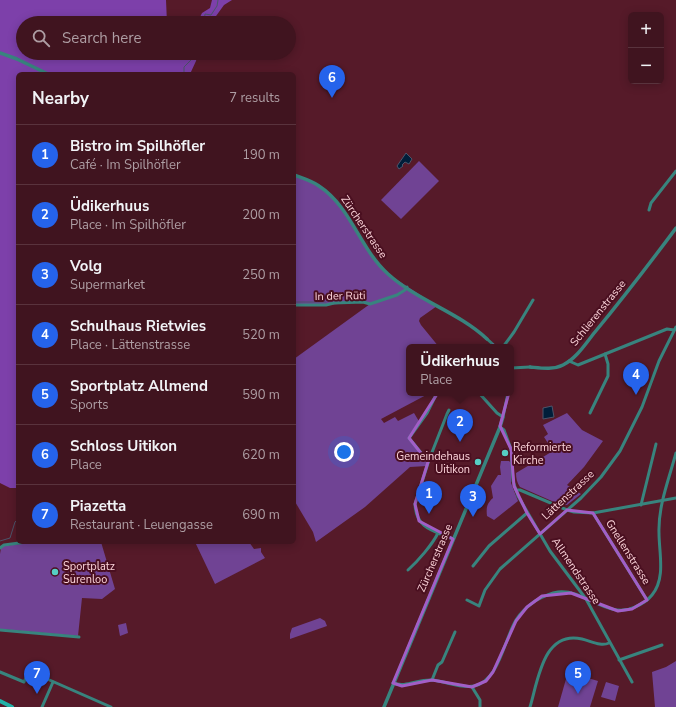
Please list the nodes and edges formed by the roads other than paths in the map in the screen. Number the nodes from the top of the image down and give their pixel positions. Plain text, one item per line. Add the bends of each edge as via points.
1 (0, 53) edge
2 (16, 59) edge
3 (19, 60) edge
4 (44, 72) edge
5 (676, 171) edge
6 (296, 176) edge
7 (649, 210) dead end
8 (676, 228) edge
9 (407, 288) junction
10 (533, 300) dead end
11 (296, 305) edge
12 (675, 328) edge
13 (488, 339) joint
14 (492, 344) edge
15 (505, 344) edge
16 (604, 354) junction
17 (569, 361) junction
18 (530, 367) joint
19 (514, 368) edge
20 (436, 396) edge
21 (482, 396) edge
22 (507, 396) edge
23 (450, 410) dead end
24 (590, 413) dead end
25 (503, 417) junction
26 (500, 427) junction
27 (656, 444) dead end
28 (676, 453) edge
29 (429, 460) junction
30 (516, 490) junction
31 (676, 498) edge
32 (663, 501) junction
33 (641, 505) junction
34 (566, 510) junction
35 (527, 513) junction
36 (593, 513) junction
37 (438, 533) junction
38 (540, 534) junction
39 (453, 539) junction
40 (16, 543) edge
41 (0, 548) edge
42 (473, 566) dead end
43 (408, 570) dead end
44 (586, 599) junction
45 (467, 600) dead end
46 (648, 600) junction
47 (0, 630) edge
48 (455, 632) dead end
49 (79, 637) dead end
50 (609, 642) junction
51 (662, 645) dead end
52 (619, 660) junction
53 (0, 672) edge
54 (432, 680) junction
55 (53, 682) junction
56 (632, 682) dead end
57 (394, 683) junction
58 (472, 687) junction
59 (0, 701) edge
60 (12, 707) edge
61 (42, 707) edge
62 (111, 707) edge
63 (384, 707) edge
64 (480, 707) edge
65 (530, 707) edge

1 - 2 street
3 - 4 street
5 - 7 street via 651,203
6 - 9 street, Zürcherstrasse via 315,184 333,197 376,261
8 - 17 street, Schlierenstrasse via 608,317
9 - 11 street, In der Rüti via 397,295 370,304 363,302
9 - 13 street, Zürcherstrasse via 464,321
10 - 15 street
12 - 16 street
12 - 34 street, Lättenstrasse via 659,360 642,407 620,451 601,477
13 - 14 street, Zürcherstrasse
16 - 17 street via 578,365
16 - 24 street via 608,364 608,376
17 - 18 street, Schlierenstrasse via 562,366 551,368
18 - 19 street, Schlierenstrasse
20 - 29 street via 427,413 408,438
21 - 25 street
22 - 25 street, Zürcherstrasse
23 - 29 street
25 - 26 street, Zürcherstrasse
26 - 30 street, Allmendstrasse via 504,430 511,449
26 - 39 street, Zürcherstrasse
27 - 33 street
28 - 32 street
29 - 37 street via 415,510 418,521
30 - 34 street
30 - 35 street, Allmendstrasse
31 - 32 street
32 - 33 street
32 - 46 street via 659,524 661,576
33 - 36 street
34 - 36 street
34 - 38 street, Lättenstrasse
35 - 38 street, Allmendstrasse
35 - 42 street via 489,546
36 - 46 street, Gnellenstrasse
37 - 39 street
37 - 43 street via 414,566
38 - 44 street, Allmendstrasse
38 - 45 street, Lättenstrasse via 510,559 493,579 485,591 480,606
39 - 57 street, Zürcherstrasse
40 - 41 street
44 - 46 street via 605,608 618,610 632,609
44 - 50 street, Allmendstrasse
44 - 58 street via 571,593 558,592 542,596 527,607 516,621 493,672 486,681
47 - 49 street
48 - 54 street
50 - 52 street, Allmendstrasse
50 - 65 street via 602,644 572,638 555,645 543,661
51 - 52 street
52 - 56 street, Allmendstrasse
53 - 55 street via 24,682 29,671
54 - 57 street via 402,686
54 - 58 street
55 - 61 street
55 - 62 street
57 - 63 street, Zürcherstrasse
58 - 64 street via 480,700
59 - 60 main road

